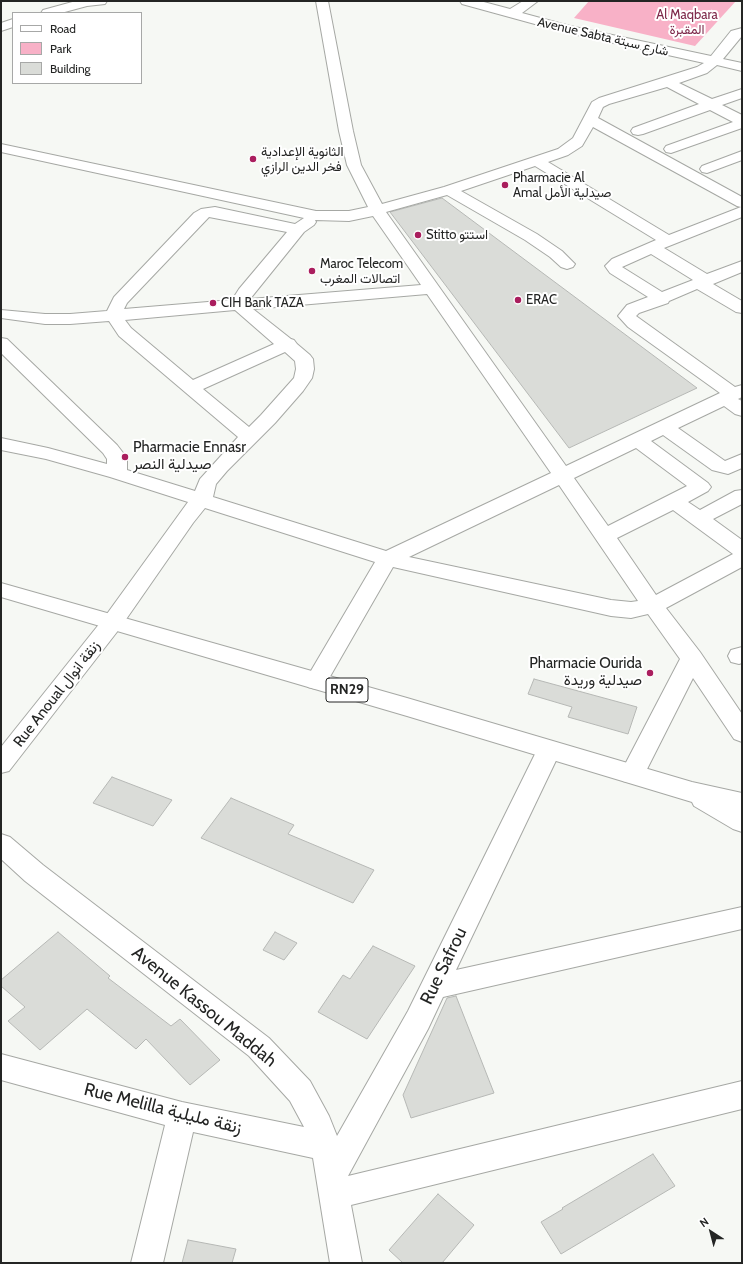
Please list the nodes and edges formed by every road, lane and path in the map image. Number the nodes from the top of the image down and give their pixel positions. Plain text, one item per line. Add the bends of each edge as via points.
1 (101, 1) edge
2 (322, 1) edge
3 (466, 1) edge
4 (532, 1) edge
5 (86, 2) edge
6 (53, 12) edge
7 (511, 14) junction
8 (12, 23) edge
9 (1, 27) edge
10 (742, 32) edge
11 (727, 44) junction
12 (742, 46) edge
13 (713, 62) junction
14 (742, 67) edge
15 (668, 82) junction
16 (742, 93) edge
17 (711, 105) junction
18 (591, 114) junction
19 (742, 122) edge
20 (638, 131) junction
21 (1, 148) edge
22 (671, 149) junction
23 (742, 155) edge
24 (537, 161) junction
25 (707, 169) junction
26 (742, 187) edge
27 (449, 190) junction
28 (742, 202) edge
29 (378, 210) junction
30 (742, 212) edge
31 (316, 216) junction
32 (298, 229) junction
33 (668, 241) junction
34 (652, 248) junction
35 (567, 264) dead end
36 (742, 266) edge
37 (703, 282) junction
38 (432, 289) junction
39 (662, 298) junction
40 (239, 304) junction
41 (742, 308) edge
42 (113, 315) junction
43 (2, 316) edge
44 (1, 343) edge
45 (288, 344) junction
46 (191, 388) junction
47 (735, 398) edge
48 (664, 427) junction
49 (250, 436) junction
50 (638, 440) junction
51 (1, 444) edge
52 (742, 460) edge
53 (117, 473) junction
54 (563, 475) junction
55 (701, 487) junction
56 (202, 499) junction
57 (734, 500) edge
58 (674, 501) junction
59 (698, 519) junction
60 (605, 536) junction
61 (742, 550) edge
62 (742, 558) edge
63 (388, 559) junction
64 (1, 590) edge
65 (653, 606) junction
66 (112, 623) junction
67 (692, 658) junction
68 (316, 681) junction
69 (742, 733) edge
70 (549, 750) junction
71 (1, 764) edge
72 (632, 774) junction
73 (692, 792) junction
74 (742, 803) edge
75 (742, 822) edge
76 (1, 844) edge
77 (742, 918) edge
78 (434, 987) junction
79 (1, 1066) edge
80 (742, 1095) edge
81 (182, 1116) junction
82 (326, 1146) junction
83 (333, 1185) junction
84 (147, 1263) edge
85 (346, 1263) edge

1 - 5 street
2 - 29 street via 354,165
3 - 7 street, Avenue Sabta شارع سبتة
4 - 7 street
5 - 6 street
7 - 13 street, Avenue Sabta شارع سبتة via 594,36
8 - 9 street
10 - 11 street via 736,34
11 - 12 street
11 - 13 street
13 - 14 street, Avenue Sabta شارع سبتة
13 - 15 street via 702,70
15 - 17 street
15 - 18 street via 604,101 597,105
16 - 17 street
17 - 19 street
17 - 20 street
18 - 20 street
18 - 24 street via 577,143 563,152
18 - 28 street
19 - 22 street
20 - 22 street
21 - 31 street
22 - 25 street
23 - 25 street
24 - 27 street
24 - 33 street
25 - 26 street
27 - 29 street
27 - 35 street via 531,237
29 - 31 street via 349,216
29 - 38 street
30 - 33 street
31 - 32 street
32 - 40 street via 245,293
32 - 42 street via 206,212 144,274 120,301
33 - 34 street
34 - 37 street
34 - 39 street via 613,266
36 - 37 street
37 - 39 street
37 - 41 street
38 - 40 street
38 - 54 street
39 - 47 street via 633,309 627,316
40 - 42 street
40 - 45 street, Rue Anoual زنقة انوال
42 - 43 street via 70,319
42 - 46 street via 125,332
44 - 53 street via 110,449 117,458
45 - 46 street
45 - 49 street, Rue Anoual زنقة انوال via 304,359 303,378 282,404
46 - 49 street
47 - 48 street
48 - 50 street
48 - 52 street via 719,466 727,468
49 - 56 street, Rue Anoual زنقة انوال via 207,484
50 - 54 street
50 - 55 street
51 - 53 street
53 - 56 street
54 - 60 street
54 - 63 street
55 - 57 street
55 - 58 street
56 - 63 street
56 - 66 street, Rue Anoual زنقة انوال
57 - 59 street
58 - 59 street
58 - 60 street
59 - 61 street
60 - 65 street
62 - 65 street
63 - 65 street via 611,608 631,610
63 - 68 street
64 - 66 street, RN29
65 - 67 street
66 - 68 street, RN29
66 - 71 street, Rue Anoual زنقة انوال
67 - 69 street
67 - 72 street
68 - 70 street, RN29
70 - 72 street, RN29
70 - 78 street, Rue Safrou
72 - 73 street, RN29
73 - 74 street, RN29
73 - 75 street, RN29
76 - 82 street, Avenue Kassou Maddah via 34,873 259,1047 300,1090 320,1126
77 - 78 street
78 - 83 street, Rue Safrou
79 - 81 street, Rue Melilla زنقة مليلية
80 - 83 street
81 - 82 street, Rue Melilla زنقة مليلية
81 - 84 street
82 - 83 street, Avenue Kassou Maddah
83 - 85 street, Avenue Kassou Maddah

